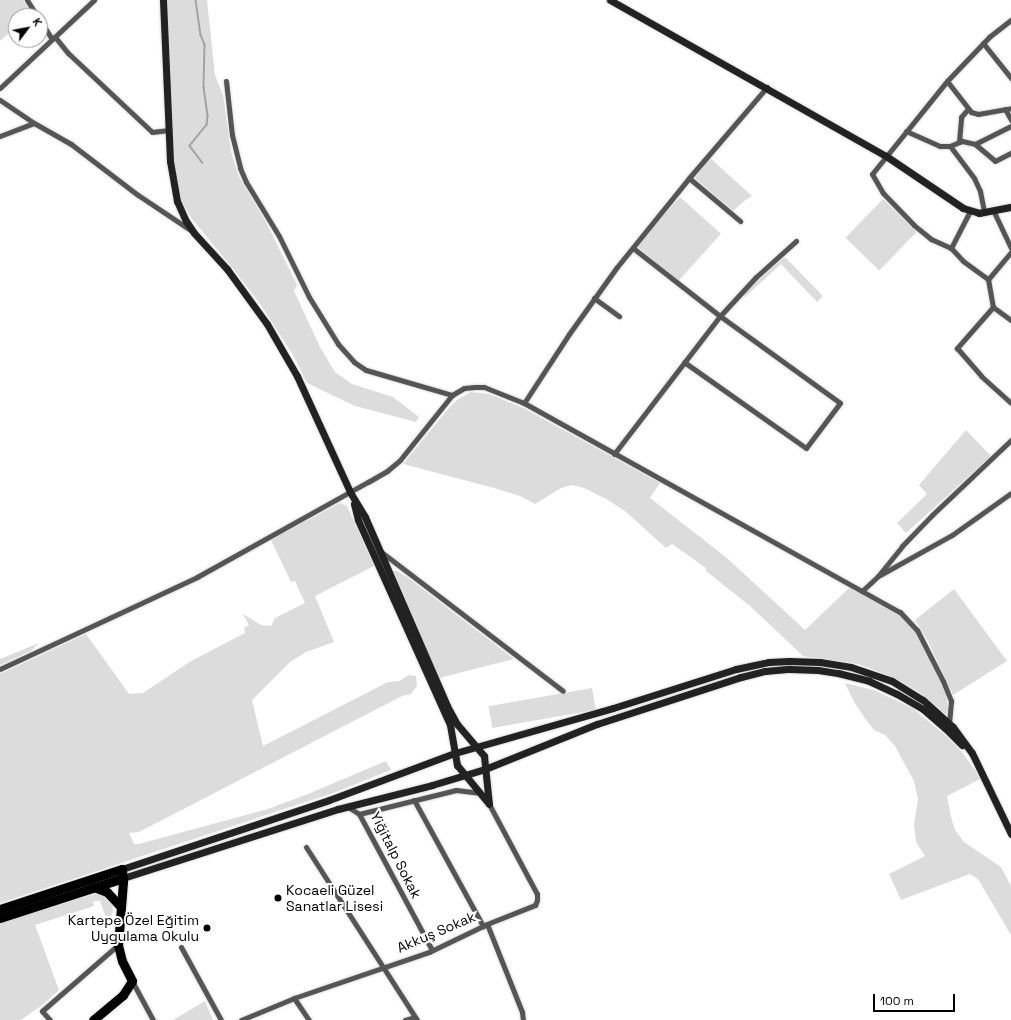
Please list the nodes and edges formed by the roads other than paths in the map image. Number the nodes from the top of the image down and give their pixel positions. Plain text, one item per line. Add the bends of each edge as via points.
1 (94, 0) edge
2 (163, 0) edge
3 (610, 0) edge
4 (1011, 20) edge
5 (48, 31) edge
6 (53, 38) junction
7 (983, 43) junction
8 (1011, 78) edge
9 (226, 81) dead end
10 (947, 81) junction
11 (767, 87) junction
12 (0, 88) edge
13 (0, 100) edge
14 (1011, 108) edge
15 (968, 109) junction
16 (1005, 109) junction
17 (1011, 120) edge
18 (34, 123) junction
19 (1011, 126) edge
20 (169, 130) junction
21 (906, 131) junction
22 (0, 136) edge
23 (959, 142) junction
24 (975, 144) junction
25 (950, 146) junction
26 (1011, 153) edge
27 (886, 156) junction
28 (689, 178) junction
29 (1011, 206) edge
30 (993, 210) junction
31 (970, 211) junction
32 (984, 212) junction
33 (740, 221) dead end
34 (194, 232) junction
35 (796, 241) dead end
36 (632, 248) junction
37 (952, 248) junction
38 (1011, 248) edge
39 (1011, 252) edge
40 (988, 279) junction
41 (594, 298) junction
42 (993, 307) junction
43 (619, 316) dead end
44 (720, 316) junction
45 (1011, 320) edge
46 (684, 362) junction
47 (452, 395) junction
48 (1011, 403) edge
49 (524, 404) junction
50 (1011, 440) edge
51 (614, 454) junction
52 (350, 492) junction
53 (1011, 494) edge
54 (379, 550) junction
55 (878, 576) junction
56 (862, 591) junction
57 (0, 669) edge
58 (563, 691) dead end
59 (949, 722) junction
60 (476, 746) junction
61 (455, 753) junction
62 (485, 769) junction
63 (464, 775) junction
64 (986, 778) junction
65 (479, 793) junction
66 (414, 800) junction
67 (489, 804) junction
68 (348, 806) junction
69 (359, 814) junction
70 (1011, 834) edge
71 (306, 847) dead end
72 (118, 874) junction
73 (94, 887) junction
74 (120, 906) junction
75 (0, 909) edge
76 (0, 918) edge
77 (485, 925) junction
78 (118, 945) junction
79 (181, 948) dead end
80 (432, 950) junction
81 (383, 967) junction
82 (132, 981) junction
83 (294, 998) junction
84 (416, 1018) edge
85 (50, 1020) edge
86 (93, 1020) edge
87 (153, 1020) edge
88 (221, 1020) edge
89 (241, 1020) edge
90 (308, 1020) edge
91 (405, 1020) edge
92 (523, 1020) edge

1 - 6 street
2 - 20 main road
3 - 11 main road
4 - 7 street
5 - 6 street
6 - 12 street
6 - 20 street via 152,132
7 - 8 street
7 - 10 street
9 - 47 street via 232,135 240,168 279,236 309,298 338,344 354,362 366,370
10 - 15 street
10 - 21 street
11 - 27 main road
11 - 28 street
13 - 18 street
14 - 16 street
15 - 16 street via 978,114
15 - 23 street via 961,118
16 - 17 street
18 - 22 street
18 - 34 street via 71,144 138,195
19 - 24 street
20 - 34 main road via 173,190 181,212
21 - 25 street via 940,146
21 - 27 street
23 - 24 street
23 - 25 street
24 - 26 street via 995,161
25 - 32 street via 974,178 980,191
27 - 31 main road
27 - 37 street via 872,174 880,188 928,237
28 - 33 street
28 - 36 street
29 - 30 main road
30 - 32 main road
30 - 38 street
31 - 32 main road
31 - 37 street
34 - 52 main road via 242,289 278,342 306,393
35 - 44 street
36 - 41 street
36 - 44 street
37 - 40 street via 963,261
39 - 40 street
40 - 42 street
41 - 43 street
41 - 49 street
42 - 45 street
42 - 48 street via 957,348
44 - 46 street
44 - 46 street via 840,403 806,448
46 - 51 street
47 - 49 street via 464,388 484,387
47 - 52 street via 400,460 387,471
49 - 51 street
50 - 55 street via 932,515
51 - 56 street
52 - 54 main road
52 - 57 street via 197,577
52 - 61 main road via 358,520 450,725
53 - 55 street via 952,535
54 - 58 street
54 - 60 main road via 450,712
55 - 56 street
56 - 59 street via 900,612 917,630 948,693 951,710
59 - 60 main road via 923,700 882,677 836,664 788,661 736,669 613,708
59 - 64 main road via 972,753
60 - 61 main road
60 - 62 main road via 484,756
61 - 63 main road via 457,765
61 - 72 main road
62 - 63 main road
62 - 64 main road via 597,724 741,677 777,670 807,669 869,681 909,700 945,728
62 - 67 main road
63 - 65 main road
63 - 68 main road
64 - 70 main road
65 - 66 street, Yiğitalp Sokak via 456,790
65 - 67 main road
66 - 69 street, Yiğitalp Sokak
66 - 77 street
67 - 77 street, Akkuş Sokak via 537,894 537,900 535,905
68 - 69 street
68 - 72 main road
69 - 80 street, Yiğitalp Sokak
71 - 81 street
72 - 73 highway
72 - 74 highway
72 - 75 highway
73 - 74 highway via 107,892
73 - 76 highway
74 - 78 highway
77 - 80 street, Akkuş Sokak
77 - 92 street via 522,1012
78 - 82 highway via 122,961
78 - 85 street via 42,1011
79 - 88 street
80 - 81 street, Akkuş Sokak
81 - 83 street, Akkuş Sokak
81 - 84 street
82 - 86 highway via 123,995
82 - 87 street
83 - 89 street, Akkuş Sokak
83 - 90 street
84 - 91 street

